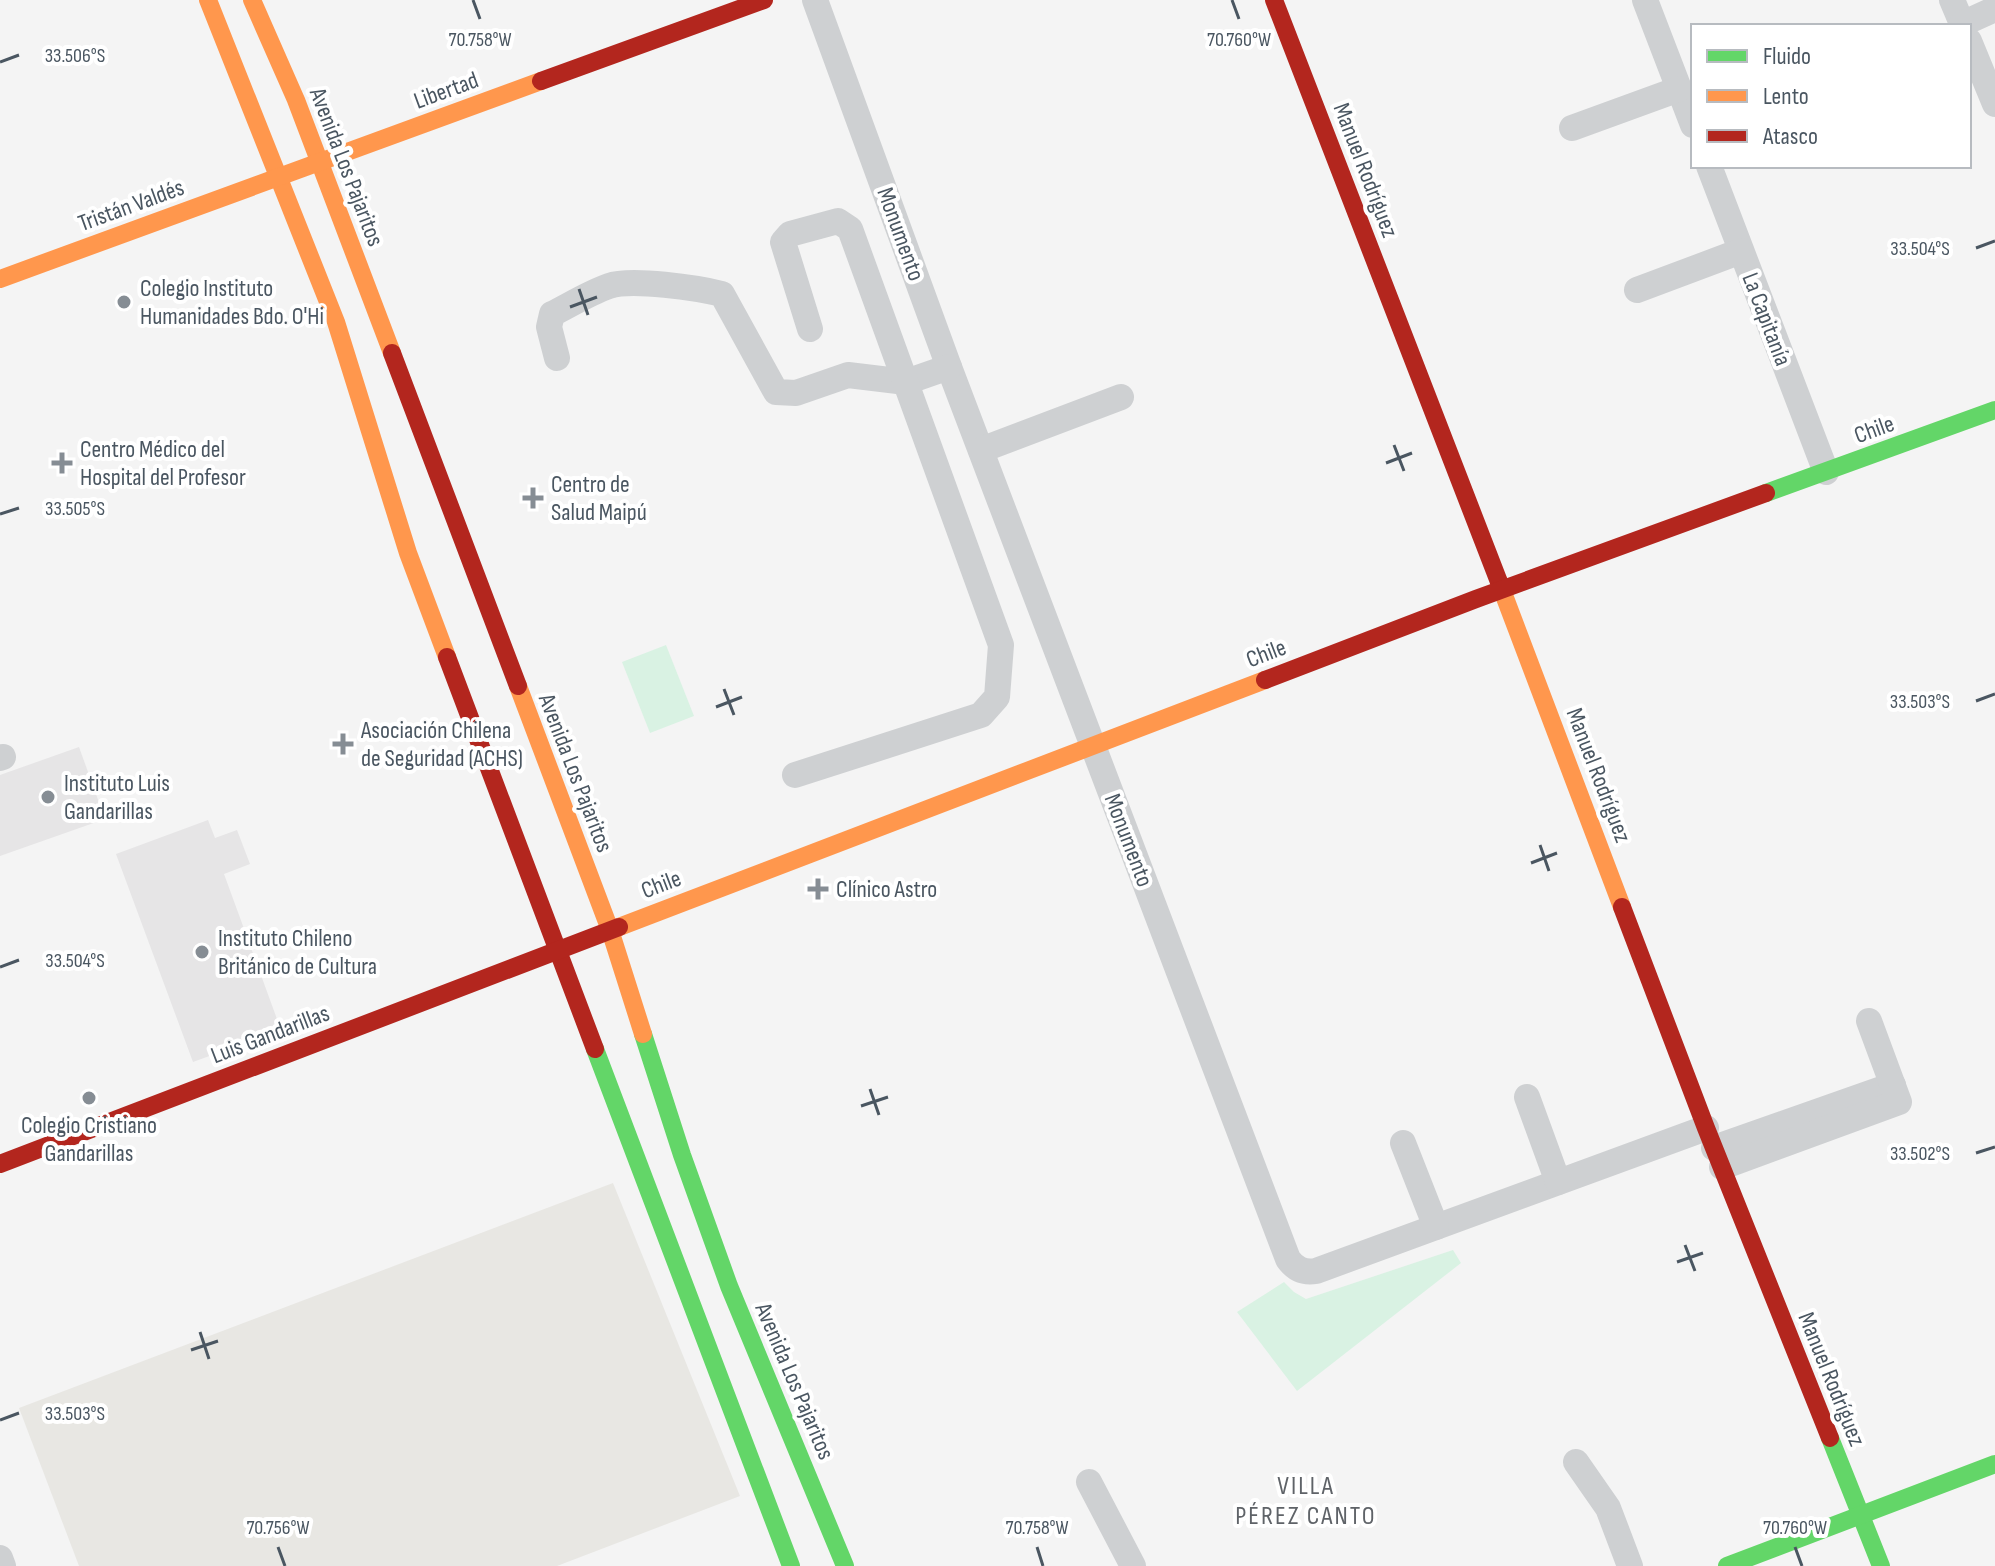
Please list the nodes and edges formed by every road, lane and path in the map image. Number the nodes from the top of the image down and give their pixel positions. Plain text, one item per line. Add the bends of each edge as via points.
1 (208, 0) edge
2 (252, 0) edge
3 (764, 0) edge
4 (815, 0) edge
5 (1274, 0) edge
6 (1645, 0) edge
7 (1995, 9) edge
8 (1961, 23) edge
9 (1971, 47) edge
10 (1679, 89) junction
11 (1995, 104) edge
12 (1691, 120) edge
13 (1572, 128) dead end
14 (319, 162) junction
15 (1710, 168) edge
16 (280, 176) junction
17 (1741, 251) junction
18 (0, 279) edge
19 (1637, 290) dead end
20 (810, 329) dead end
21 (557, 358) dead end
22 (949, 367) junction
23 (906, 382) junction
24 (1121, 397) dead end
25 (1995, 410) edge
26 (981, 450) junction
27 (1826, 472) junction
28 (1502, 590) junction
29 (1093, 745) junction
30 (795, 775) dead end
31 (610, 930) junction
32 (558, 950) junction
33 (1869, 1021) dead end
34 (1527, 1097) dead end
35 (1403, 1143) dead end
36 (1714, 1148) junction
37 (0, 1164) edge
38 (1558, 1182) junction
39 (1436, 1227) junction
40 (1576, 1462) dead end
41 (1995, 1464) edge
42 (1089, 1482) dead end
43 (1862, 1516) junction
44 (0, 1558) edge
45 (3, 1566) edge
46 (791, 1566) edge
47 (845, 1566) edge
48 (1133, 1566) edge
49 (1630, 1566) edge
50 (1727, 1566) edge
51 (1881, 1566) edge

1 - 16 street
2 - 14 street, Avenida Los Pajaritos
3 - 14 street, Libertad
4 - 22 street, Monumento
5 - 28 street, Manuel Rodríguez
6 - 10 street
7 - 8 street
9 - 11 street
10 - 12 street
10 - 13 street
14 - 16 street, Libertad
14 - 31 street, Avenida Los Pajaritos
15 - 17 street, La Capitanía
16 - 18 street, Tristán Valdés
16 - 32 street via 360,393 408,553
17 - 19 street
17 - 27 street, La Capitanía
20 - 23 street via 783,242 790,234 838,221 850,229
21 - 23 street via 549,327 552,314 611,285 692,286 722,294 776,392 796,393 848,375
22 - 23 street
22 - 26 street, Monumento
23 - 30 street via 1001,645 997,697 981,715
24 - 26 street
25 - 27 street, Chile
26 - 29 street, Monumento
27 - 28 street, Chile
28 - 29 street, Chile
28 - 36 street, Manuel Rodríguez
29 - 31 street, Chile
29 - 39 street, Monumento via 1288,1259 1298,1269 1316,1271
31 - 32 street, Chile
31 - 47 street, Avenida Los Pajaritos via 729,1286
32 - 37 street, Luis Gandarillas
32 - 46 street
33 - 36 street, Monumento via 1896,1094
34 - 38 street
35 - 39 street
36 - 38 street, Monumento
36 - 43 street, Manuel Rodríguez
38 - 39 street, Monumento
40 - 49 street via 1608,1508
41 - 43 street
42 - 48 street
43 - 50 street
43 - 51 street, Manuel Rodríguez
44 - 45 street

